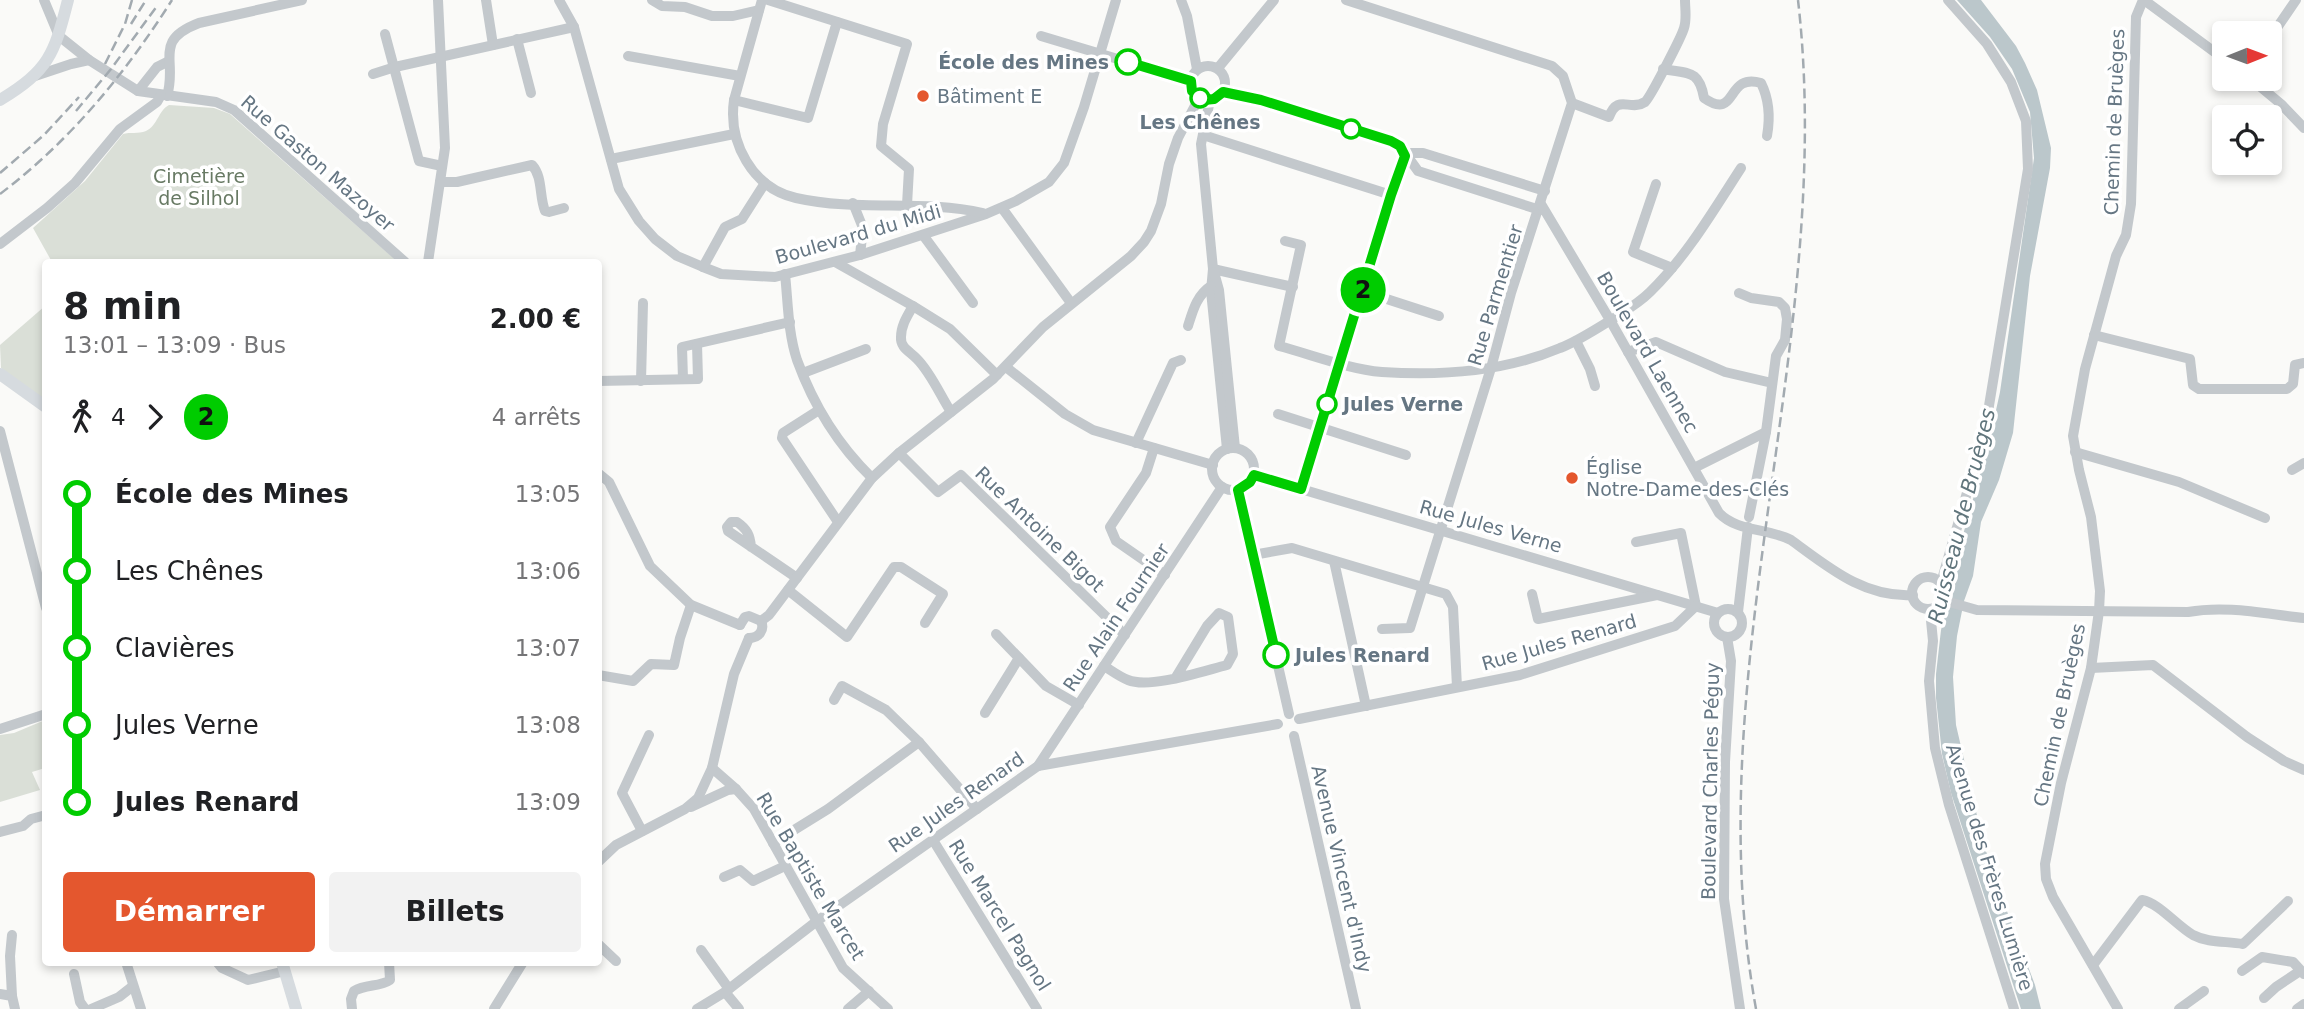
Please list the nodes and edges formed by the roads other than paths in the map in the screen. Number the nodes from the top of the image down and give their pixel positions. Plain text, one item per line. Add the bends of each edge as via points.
1 (44, 0) edge
2 (68, 0) edge
3 (302, 0) edge
4 (438, 0) edge
5 (486, 0) edge
6 (559, 0) edge
7 (652, 0) edge
8 (768, 0) edge
9 (1116, 0) edge
10 (1181, 0) edge
11 (1274, 0) edge
12 (1346, 0) edge
13 (1685, 0) edge
14 (1948, 0) edge
15 (2143, 0) edge
16 (2296, 0) edge
17 (760, 5) edge
18 (2282, 21) edge
19 (837, 22) junction
20 (574, 27) junction
21 (385, 34) dead end
22 (59, 36) junction
23 (1041, 36) dead end
24 (517, 39) junction
25 (493, 45) junction
26 (2212, 50) edge
27 (1098, 54) junction
28 (628, 55) dead end
29 (442, 57) junction
30 (89, 60) junction
31 (169, 61) junction
32 (395, 67) junction
33 (1218, 68) junction
34 (1197, 69) junction
35 (1663, 69) junction
36 (373, 75) dead end
37 (35, 76) junction
38 (740, 76) junction
39 (1191, 81) junction
40 (138, 91) junction
41 (2265, 91) edge
42 (1223, 92) junction
43 (531, 93) dead end
44 (164, 96) junction
45 (1205, 99) junction
46 (0, 100) edge
47 (734, 100) junction
48 (1572, 103) junction
49 (2304, 128) edge
50 (734, 134) junction
51 (1203, 135) junction
52 (1767, 136) dead end
53 (1405, 156) junction
54 (611, 159) junction
55 (442, 166) junction
56 (1741, 168) dead end
57 (440, 182) junction
58 (765, 183) junction
59 (1656, 184) dead end
60 (1545, 191) junction
61 (1391, 195) junction
62 (852, 204) junction
63 (907, 205) junction
64 (1540, 207) junction
65 (564, 208) dead end
66 (1002, 208) junction
67 (986, 214) junction
68 (923, 235) junction
69 (1285, 241) dead end
70 (0, 244) edge
71 (860, 255) junction
72 (402, 259) edge
73 (428, 259) edge
74 (835, 262) junction
75 (703, 267) junction
76 (1672, 268) junction
77 (1213, 269) junction
78 (785, 274) junction
79 (1211, 286) junction
80 (1293, 287) junction
81 (1363, 291) junction
82 (1739, 293) dead end
83 (643, 303) dead end
84 (973, 303) dead end
85 (1071, 303) junction
86 (913, 306) junction
87 (1440, 316) dead end
88 (1610, 320) junction
89 (790, 321) junction
90 (1188, 326) dead end
91 (2094, 335) junction
92 (1576, 341) junction
93 (866, 349) dead end
94 (1628, 352) junction
95 (1181, 360) dead end
96 (1340, 363) junction
97 (2304, 363) edge
98 (1491, 368) junction
99 (1002, 371) junction
100 (803, 373) junction
101 (0, 374) edge
102 (602, 381) edge
103 (641, 381) junction
104 (1772, 383) junction
105 (1595, 386) dead end
106 (42, 404) edge
107 (819, 410) junction
108 (951, 412) junction
109 (1278, 414) dead end
110 (1320, 426) junction
111 (0, 431) edge
112 (1766, 432) junction
113 (1136, 443) junction
114 (1154, 448) junction
115 (1231, 449) junction
116 (2075, 452) junction
117 (899, 453) junction
118 (1406, 455) dead end
119 (2304, 463) edge
120 (1213, 465) junction
121 (1694, 468) junction
122 (2292, 470) dead end
123 (1254, 475) junction
124 (602, 476) edge
125 (872, 478) junction
126 (1222, 487) junction
127 (1301, 489) junction
128 (1238, 490) junction
129 (2265, 518) dead end
130 (838, 522) junction
131 (1752, 524) junction
132 (1441, 530) junction
133 (1636, 542) dead end
134 (751, 547) dead end
135 (1253, 555) junction
136 (1334, 561) junction
137 (1165, 575) junction
138 (797, 578) junction
139 (1938, 580) junction
140 (1421, 589) junction
141 (788, 590) junction
142 (42, 593) edge
143 (1532, 594) dead end
144 (1659, 595) junction
145 (1913, 595) junction
146 (1945, 601) junction
147 (691, 605) junction
148 (1696, 606) junction
149 (1930, 610) junction
150 (2099, 611) junction
151 (1738, 612) junction
152 (1718, 613) junction
153 (2304, 618) edge
154 (761, 621) junction
155 (925, 623) dead end
156 (740, 625) junction
157 (1382, 629) dead end
158 (996, 634) dead end
159 (1125, 635) junction
160 (1727, 637) junction
161 (749, 638) junction
162 (1018, 658) junction
163 (1104, 666) junction
164 (2091, 668) junction
165 (602, 676) edge
166 (1176, 677) junction
167 (1457, 687) junction
168 (834, 700) dead end
169 (1079, 705) junction
170 (1366, 706) junction
171 (985, 713) dead end
172 (42, 715) edge
173 (1294, 717) junction
174 (1278, 724) junction
175 (0, 729) edge
176 (649, 735) dead end
177 (1294, 736) junction
178 (919, 743) junction
179 (1038, 766) junction
180 (712, 768) junction
181 (2304, 770) edge
182 (736, 789) junction
183 (685, 809) junction
184 (977, 809) junction
185 (42, 816) edge
186 (642, 831) junction
187 (0, 832) edge
188 (933, 839) junction
189 (773, 842) junction
190 (602, 858) edge
191 (785, 866) junction
192 (724, 877) dead end
193 (2288, 901) dead end
194 (817, 921) junction
195 (12, 935) dead end
196 (602, 948) edge
197 (701, 950) dead end
198 (616, 961) dead end
199 (2093, 965) junction
200 (127, 966) edge
201 (221, 966) edge
202 (390, 966) edge
203 (521, 966) edge
204 (284, 967) edge
205 (2242, 971) dead end
206 (2302, 973) edge
207 (74, 974) dead end
208 (133, 986) junction
209 (727, 990) junction
210 (869, 991) junction
211 (2204, 991) dead end
212 (0, 994) edge
213 (12, 996) junction
214 (2264, 998) dead end
215 (2304, 1004) edge
216 (1032, 1007) edge
217 (15, 1009) edge
218 (85, 1009) edge
219 (91, 1009) edge
220 (141, 1009) edge
221 (296, 1009) edge
222 (352, 1009) edge
223 (494, 1009) edge
224 (697, 1009) edge
225 (739, 1009) edge
226 (848, 1009) edge
227 (888, 1009) edge
228 (1356, 1009) edge
229 (1740, 1009) edge
230 (2014, 1009) edge
231 (2118, 1009) edge
232 (2179, 1009) edge
233 (2297, 1009) edge

1 - 22 street
2 - 22 main road
3 - 31 street via 184,29 173,38
4 - 29 street
5 - 25 street
6 - 20 street, Boulevard du Midi
7 - 17 street via 712,16 733,16
8 - 19 street
9 - 27 street, Boulevard du Midi
10 - 34 street
11 - 33 street
12 - 48 street via 1552,66 1563,76
13 - 35 street via 1686,24
14 - 139 street via 1987,44 2011,82 2026,121 2028,169 1985,430
15 - 26 street
15 - 91 street, Chemin de Bruèges via 2136,17 2131,204 2126,235
16 - 18 street
17 - 38 street
19 - 47 street via 808,118
19 - 63 street via 907,44 881,146 909,169
20 - 24 street
20 - 54 street, Boulevard du Midi
21 - 32 street
22 - 30 street
22 - 37 main road
23 - 27 street
24 - 25 street
24 - 43 street
25 - 29 street
27 - 39 street
27 - 66 street, Boulevard du Midi via 1064,163 1049,181
28 - 38 street
29 - 32 street
29 - 55 street
30 - 37 street
30 - 40 street
31 - 40 street via 157,67
31 - 44 street via 171,79
32 - 36 street
32 - 55 street via 419,161
33 - 34 street
33 - 42 street via 1226,80
34 - 39 street
35 - 48 street via 1644,103 1618,104 1609,117
35 - 52 street via 1696,76 1704,97 1713,104 1729,101 1742,82 1761,83 1766,93
37 - 46 main road
38 - 47 street
39 - 45 street via 1192,91
40 - 44 street, Rue Gaston Mazoyer
41 - 49 street
42 - 45 street
42 - 53 street via 1391,141
44 - 70 street via 120,129 75,183
44 - 72 street, Rue Gaston Mazoyer via 216,102 234,110
45 - 51 street
45 - 85 street via 1189,114 1178,138 1161,204 1144,242
47 - 50 street
48 - 60 street, Rue Parmentier
50 - 54 street
50 - 58 street via 745,160
51 - 61 street
51 - 77 street
53 - 60 street via 1423,153
53 - 61 street
53 - 64 street via 1418,171
54 - 75 street, Boulevard du Midi via 619,189 655,240
55 - 57 street
56 - 76 street
57 - 65 street via 532,165 539,175 545,211
57 - 73 street
58 - 62 street via 795,198
58 - 75 street via 742,219 725,227
59 - 76 street via 1633,252
60 - 64 street, Rue Parmentier
61 - 81 street
62 - 63 street
62 - 71 street via 863,229
63 - 67 street via 954,206
64 - 88 street, Boulevard Laennec
64 - 98 street, Rue Parmentier
66 - 67 street, Boulevard du Midi
66 - 85 street
67 - 68 street, Boulevard du Midi
68 - 71 street, Boulevard du Midi
68 - 84 street
69 - 80 street via 1301,245
71 - 74 street, Boulevard du Midi
74 - 78 street, Boulevard du Midi
74 - 86 street
75 - 78 street, Boulevard du Midi via 721,274
76 - 88 street via 1631,308
77 - 79 street
77 - 80 street
77 - 115 street via 1219,290
78 - 89 street
79 - 90 street via 1196,303
79 - 115 street
80 - 96 street via 1274,346
81 - 87 street
81 - 96 street
82 - 104 street via 1779,302 1784,308 1785,340 1776,356
83 - 103 street
85 - 99 street
86 - 99 street
86 - 108 street via 900,339 926,370
88 - 92 street
88 - 94 street, Boulevard Laennec
89 - 100 street
89 - 103 street via 682,347 683,379
91 - 97 street via 2190,359 2193,385 2199,389 2287,388 2293,384 2295,366
91 - 116 street, Chemin de Bruèges via 2073,436
92 - 98 street
92 - 105 street
93 - 100 street
94 - 104 street via 1656,342 1725,372
94 - 121 street, Boulevard Laennec
95 - 113 street via 1173,363
96 - 98 street via 1381,372
96 - 110 street
98 - 132 street, Rue Parmentier
99 - 108 street
99 - 113 street via 1077,422
100 - 107 street
101 - 106 main road
102 - 103 street
104 - 112 street
107 - 125 street
107 - 130 street via 782,438
108 - 117 street
109 - 110 street
110 - 118 street
110 - 127 street
111 - 142 street
112 - 121 street
112 - 131 street
113 - 114 street
114 - 120 street
114 - 137 street via 1146,473 1110,527 1116,541
115 - 120 street
115 - 123 street via 1242,450 1252,460
116 - 129 street via 2179,482
116 - 150 street, Chemin de Bruèges via 2091,517
117 - 125 street
117 - 159 street, Rue Antoine Bigot via 938,492 961,475
119 - 122 street
120 - 126 street via 1214,477
121 - 131 street, Boulevard Laennec via 1727,522
123 - 127 street, Rue Jules Verne
123 - 128 street
124 - 147 street via 650,566
125 - 130 street
126 - 128 street
126 - 137 street, Rue Alain Fournier
127 - 132 street, Rue Jules Verne
128 - 135 street
130 - 138 street
131 - 145 street, Boulevard Laennec via 1791,540 1847,581 1867,589
131 - 151 street
132 - 140 street, Rue Parmentier
132 - 144 street, Rue Jules Verne
133 - 148 street via 1681,533
134 - 138 street
135 - 136 street via 1292,548
135 - 173 street
136 - 140 street
136 - 170 street
137 - 159 street, Rue Alain Fournier
138 - 141 street
139 - 145 street via 1922,577
139 - 146 street
140 - 157 street, Rue Parmentier via 1410,628
140 - 167 street via 1446,594 1453,607
141 - 154 street
141 - 155 street via 846,637 894,567 901,567 943,594
143 - 144 street via 1538,619
144 - 148 street, Rue Jules Verne
145 - 149 street via 1920,608
146 - 149 street
146 - 150 street via 1977,610
147 - 156 street
147 - 165 street via 674,664 651,664 633,681
148 - 152 street, Rue Jules Verne
148 - 167 street, Rue Jules Renard via 1675,626 1520,675
149 - 230 street, Avenue des Frères Lumière via 1935,748
150 - 153 street via 2245,610
150 - 164 street, Chemin de Bruèges
151 - 152 street
151 - 160 street via 1742,625 1734,636
152 - 160 street via 1715,628
154 - 156 street via 749,616
154 - 161 street via 760,634
156 - 161 street
158 - 162 street
159 - 163 street, Rue Alain Fournier
160 - 229 street, Boulevard Charles Péguy via 1731,661 1724,899
161 - 180 street via 734,674
162 - 169 street via 1046,686
162 - 171 street
163 - 166 street via 1131,682
163 - 169 street, Rue Alain Fournier
164 - 181 street via 2153,666 2162,670 2245,735
164 - 199 street, Chemin de Bruèges via 2045,864 2053,897
166 - 166 street via 1227,665 1233,654 1228,617 1219,613 1207,626
167 - 170 street, Rue Jules Renard
168 - 178 street via 842,687 886,710
169 - 179 street, Rue Alain Fournier
170 - 173 street, Rue Jules Renard
172 - 175 street
173 - 174 street via 1283,715
173 - 177 street via 1300,729
174 - 177 street via 1281,733
174 - 179 street, Rue Jules Renard
176 - 186 street via 622,793
177 - 228 street, Avenue Vincent d'Indy
178 - 184 street
178 - 189 street via 828,809
179 - 184 street, Rue Jules Renard
180 - 182 street, Rue Baptiste Marcet
180 - 183 street via 698,798
182 - 183 street, Rue Baptiste Marcet
182 - 189 street, Rue Baptiste Marcet
183 - 186 street, Rue Baptiste Marcet
184 - 188 street, Rue Jules Renard
185 - 187 street
186 - 190 street, Rue Baptiste Marcet
188 - 194 street, Rue Jules Renard
188 - 216 street, Rue Marcel Pagnol
189 - 191 street, Rue Baptiste Marcet
191 - 192 street via 753,881 740,870
191 - 194 street, Rue Baptiste Marcet
193 - 199 street via 2243,944 2194,935 2142,900
194 - 209 street, Rue Jules Renard
194 - 210 street, Rue Baptiste Marcet via 843,968
195 - 213 street
196 - 198 street
197 - 209 street
199 - 231 street, Chemin de Bruèges
200 - 208 street
201 - 204 street via 248,980
202 - 222 street via 390,980 385,984 355,991
203 - 223 street
204 - 221 main road
205 - 206 street via 2262,957 2293,962
206 - 214 street
207 - 218 street
208 - 219 street
208 - 220 street
209 - 224 street, Rue Jules Renard
209 - 225 street
210 - 226 street
210 - 227 street, Rue Baptiste Marcet
211 - 232 street
212 - 213 street
213 - 217 street
215 - 233 street

